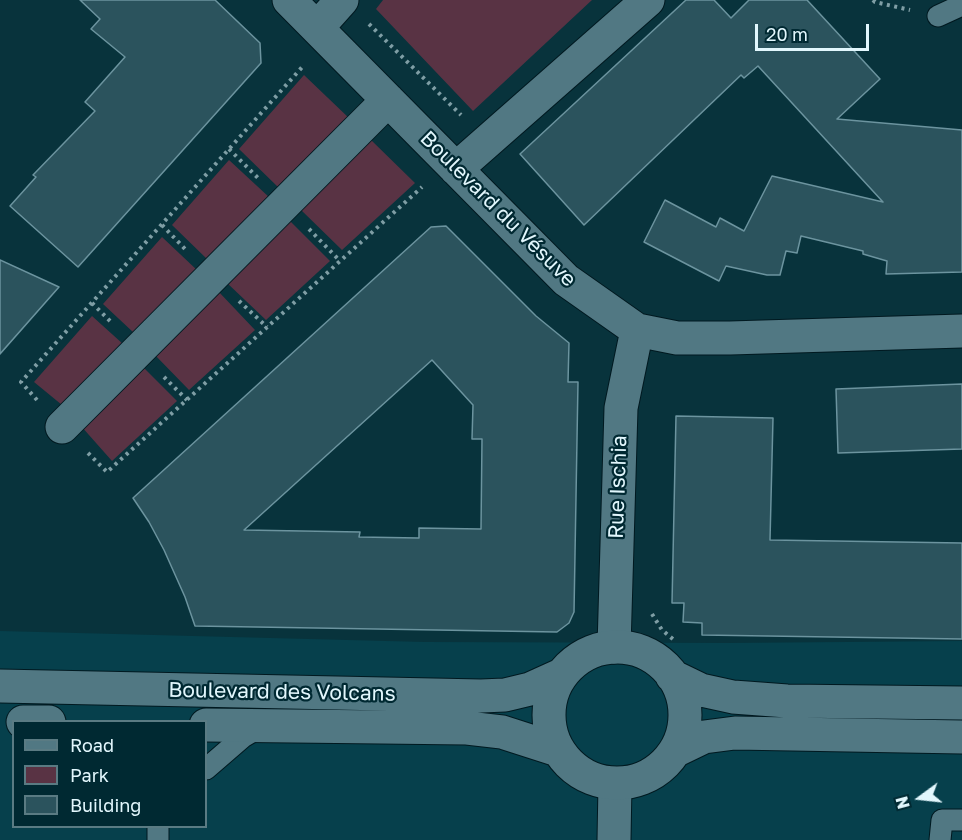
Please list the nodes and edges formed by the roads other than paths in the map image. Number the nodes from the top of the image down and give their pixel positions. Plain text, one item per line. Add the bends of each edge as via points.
1 (289, 0) edge
2 (648, 0) edge
3 (962, 5) edge
4 (352, 8) edge
5 (938, 16) road end
6 (317, 28) junction
7 (388, 100) junction
8 (456, 169) junction
9 (637, 330) junction
10 (962, 332) edge
11 (62, 427) dead end
12 (614, 647) junction
13 (561, 675) junction
14 (672, 676) junction
15 (0, 686) edge
16 (962, 703) edge
17 (207, 725) edge
18 (262, 726) junction
19 (962, 737) edge
20 (558, 750) junction
21 (675, 751) junction
22 (207, 768) edge
23 (615, 784) junction
24 (962, 820) edge
25 (614, 840) edge
26 (940, 840) edge

1 - 6 street, Boulevard du Vésuve
2 - 8 street
3 - 5 lane
4 - 6 street
6 - 7 street, Boulevard du Vésuve
7 - 8 street, Boulevard du Vésuve
7 - 11 street
8 - 9 street, Boulevard du Vésuve via 566,280
9 - 10 street, Boulevard du Vésuve via 677,338
9 - 12 street, Rue Ischia via 621,408
12 - 13 street via 575,660
12 - 14 street via 636,649 657,660
13 - 15 street, Boulevard des Volcans via 530,689 481,696
13 - 20 street via 548,712 550,732
14 - 16 street via 701,690 733,697
14 - 21 street via 685,713 683,733
17 - 18 street, Boulevard des Volcans
18 - 20 street, Boulevard des Volcans via 467,728 502,732
18 - 22 lane
19 - 21 street via 735,733 704,737
20 - 23 street via 572,768 592,779
21 - 23 street via 650,776
23 - 25 street
24 - 26 lane via 942,820

